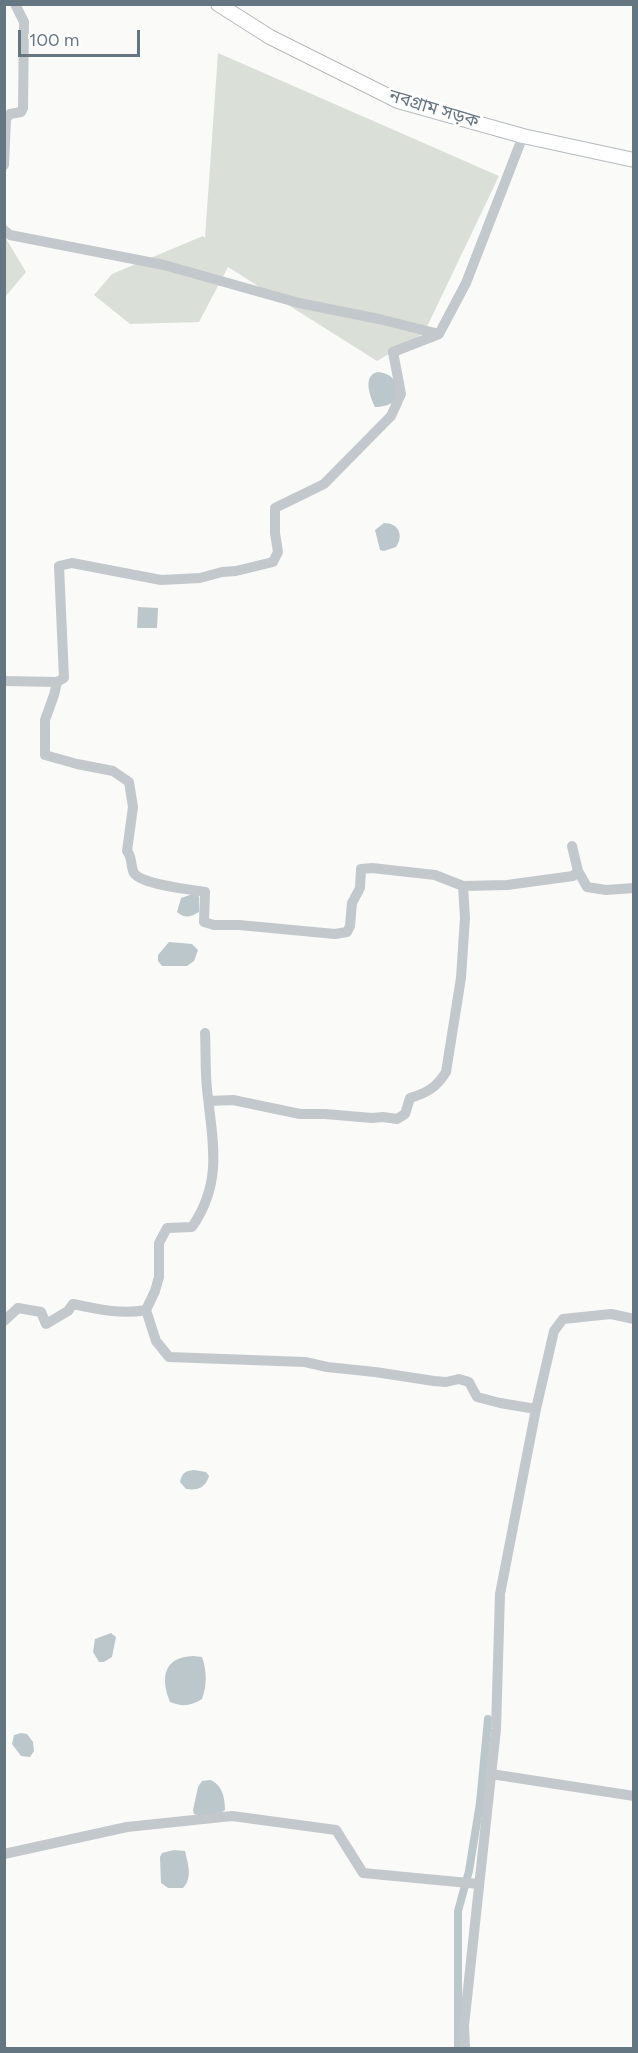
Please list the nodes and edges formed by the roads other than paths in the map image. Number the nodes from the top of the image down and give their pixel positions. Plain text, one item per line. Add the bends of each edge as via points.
1 (15, 4) edge
2 (218, 4) edge
3 (523, 136) junction
4 (633, 160) edge
5 (4, 165) edge
6 (4, 230) edge
7 (439, 334) junction
8 (4, 681) edge
9 (57, 682) junction
10 (572, 846) dead end
11 (578, 871) junction
12 (464, 886) junction
13 (633, 888) edge
14 (205, 1033) dead end
15 (209, 1101) junction
16 (146, 1310) junction
17 (633, 1319) edge
18 (4, 1321) edge
19 (536, 1409) junction
20 (491, 1774) junction
21 (633, 1796) edge
22 (4, 1854) edge
23 (475, 1884) junction
24 (465, 2049) edge

1 - 5 street via 24,22 23,108 6,119
2 - 3 main road, নবগ্রাম সড়ক via 270,37 398,101
3 - 4 main road, নবগ্রাম সড়ক
3 - 7 street via 466,283
6 - 7 street via 10,235 164,265 299,303
7 - 9 street via 393,352 400,394 391,416 324,484 275,508 278,552 273,562 200,578 161,580 72,564 58,566 64,678
8 - 9 street
9 - 12 street via 45,720 45,755 113,771 129,782 133,807 127,851 132,856 134,873 142,880 205,892 204,922 347,932 362,869 435,875
10 - 11 street
11 - 12 street via 573,876
11 - 13 street via 587,887
12 - 15 street via 461,978 446,1072 426,1093 410,1098 405,1114 397,1119 300,1114 233,1100
14 - 15 street
15 - 16 street via 215,1152 205,1205 192,1227 167,1228 159,1243 159,1277
16 - 18 street via 111,1312 73,1304 46,1324 41,1312 18,1308
16 - 19 street via 156,1341 169,1357 305,1362 434,1381 459,1379 469,1382 477,1397
17 - 19 street via 611,1314 563,1319 554,1330
19 - 20 street via 500,1594
20 - 21 street
20 - 23 street
22 - 23 street via 127,1827 232,1816 336,1830 363,1873
23 - 24 street

